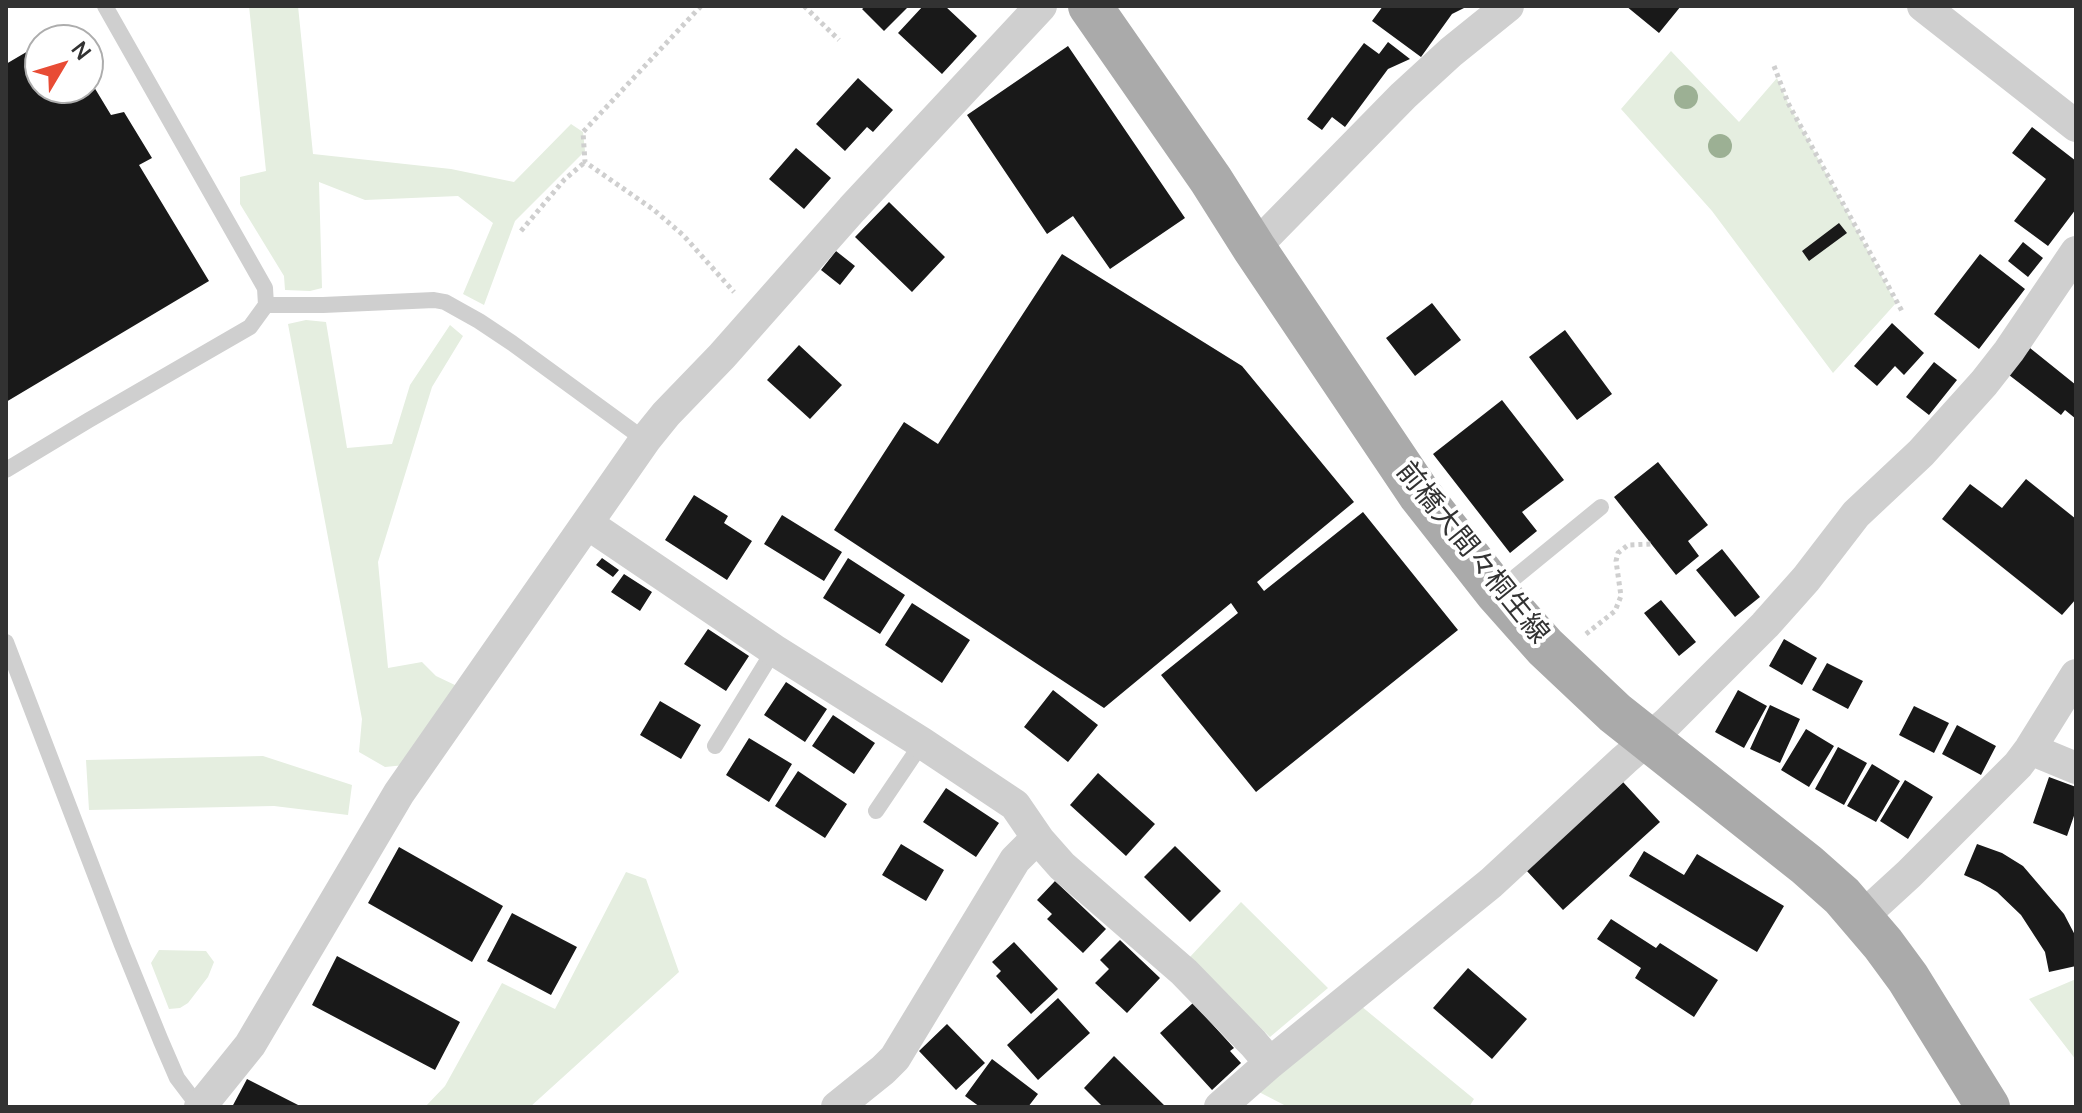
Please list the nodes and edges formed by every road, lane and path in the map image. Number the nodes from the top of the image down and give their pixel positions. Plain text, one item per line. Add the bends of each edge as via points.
1 (105, 6) edge
2 (701, 6) edge
3 (804, 6) edge
4 (1041, 6) edge
5 (1090, 6) edge
6 (1508, 6) edge
7 (1923, 6) edge
8 (839, 40) dead end
9 (1774, 66) dead end
10 (2076, 126) edge
11 (585, 162) junction
12 (521, 231) dead end
13 (1254, 248) junction
14 (2076, 252) edge
15 (266, 305) junction
16 (1903, 313) dead end
17 (755, 317) junction
18 (645, 440) junction
19 (6, 470) edge
20 (1601, 507) dead end
21 (588, 524) junction
22 (1651, 544) dead end
23 (1497, 593) junction
24 (1582, 637) dead end
25 (6, 642) edge
26 (774, 650) junction
27 (2076, 675) edge
28 (1648, 739) junction
29 (922, 743) junction
30 (715, 746) dead end
31 (2030, 749) junction
32 (2076, 768) edge
33 (876, 811) dead end
34 (1039, 840) junction
35 (1861, 918) junction
36 (1270, 1063) junction
37 (200, 1107) edge
38 (837, 1107) edge
39 (1220, 1107) edge
40 (1988, 1107) edge

1 - 15 lane via 265,288
2 - 11 path via 583,132
3 - 8 path
4 - 17 street
5 - 13 main road, 前橋大間々桐生線
6 - 13 street via 1403,96
7 - 10 street
9 - 16 path via 1788,103
11 - 12 path
11 - 17 path via 683,235
13 - 23 main road, 前橋大間々桐生線 via 1420,495
14 - 28 street via 1984,383 1856,514 1765,625
15 - 18 lane via 445,302 512,343
15 - 19 lane via 250,327
17 - 18 street
18 - 21 street
20 - 23 lane
21 - 26 street
21 - 37 street via 399,793 250,1045
22 - 24 path via 1628,545 1618,553 1621,596 1615,611
23 - 28 main road, 前橋大間々桐生線 via 1545,647
25 - 37 lane via 166,1053 177,1078
26 - 29 street
26 - 30 lane
27 - 31 street
28 - 35 main road, 前橋大間々桐生線 via 1807,865
28 - 36 street via 1491,883
29 - 33 lane
29 - 34 street via 1015,805
31 - 32 street
31 - 35 street
34 - 36 street via 1184,972
34 - 38 street via 1015,860 895,1058
35 - 40 main road, 前橋大間々桐生線 via 1908,978
36 - 39 street

